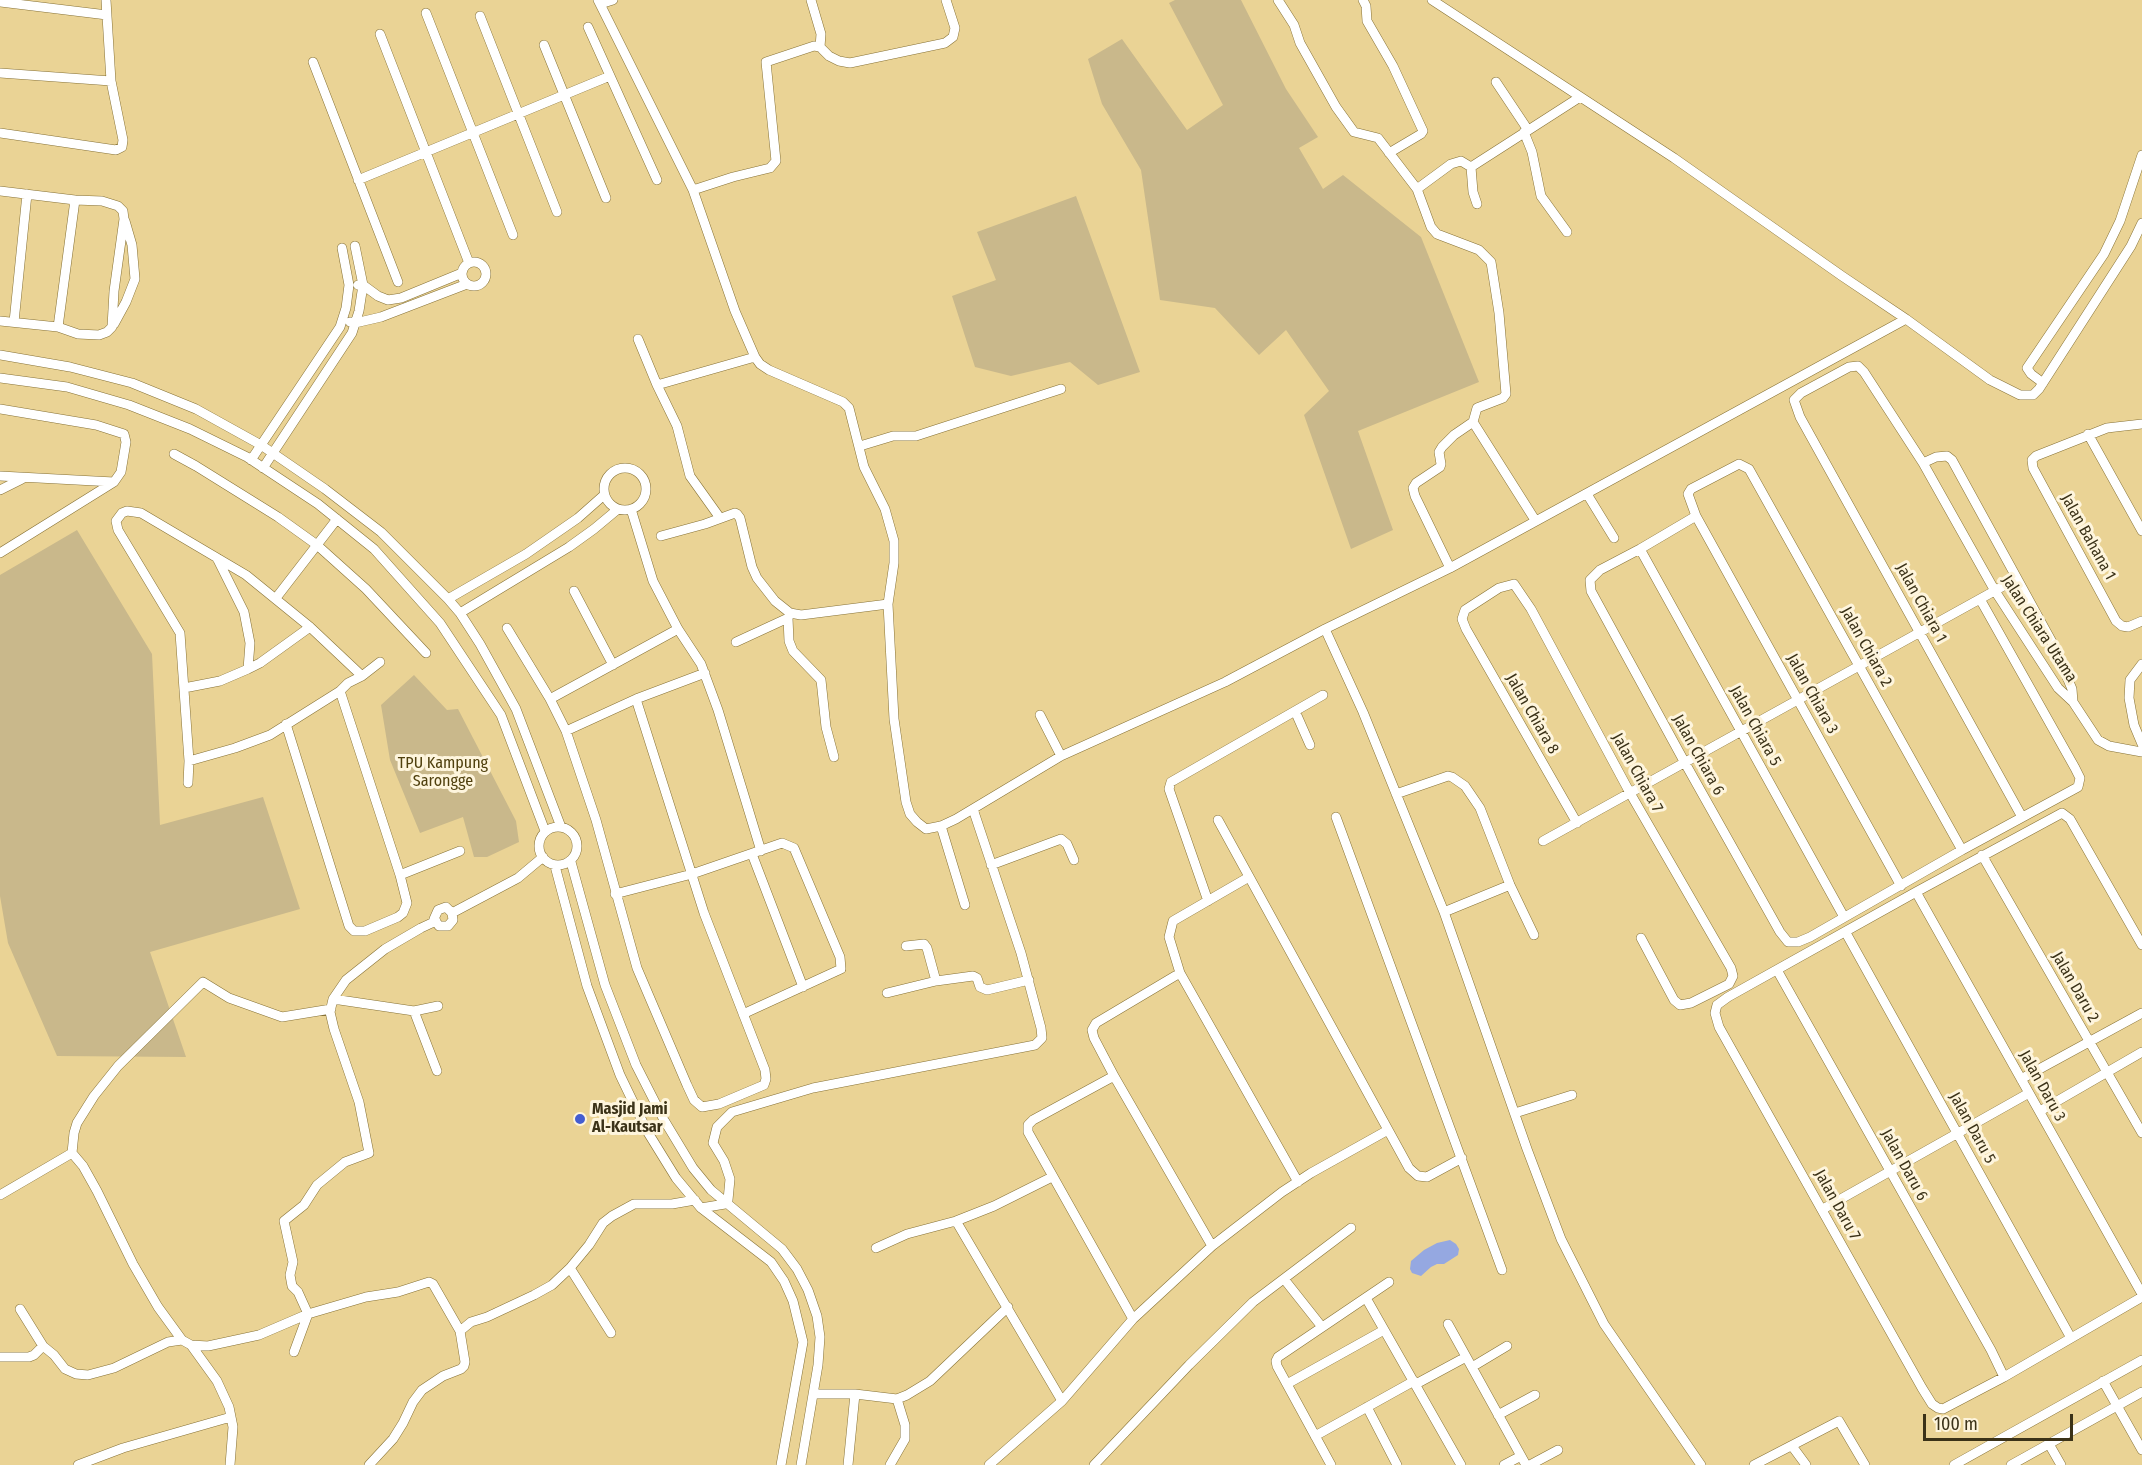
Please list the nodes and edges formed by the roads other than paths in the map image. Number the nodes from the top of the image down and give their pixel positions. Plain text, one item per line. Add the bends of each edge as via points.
1 (106, 0) edge
2 (613, 0) edge
3 (811, 0) edge
4 (946, 0) edge
5 (1278, 0) edge
6 (1362, 0) edge
7 (1432, 0) edge
8 (0, 2) edge
9 (599, 2) edge
10 (426, 13) dead end
11 (107, 15) junction
12 (480, 16) dead end
13 (588, 27) dead end
14 (380, 34) dead end
15 (544, 45) dead end
16 (820, 47) junction
17 (313, 62) dead end
18 (0, 73) edge
19 (610, 76) junction
20 (111, 81) junction
21 (1496, 82) dead end
22 (564, 95) junction
23 (1580, 97) junction
24 (519, 114) junction
25 (1526, 131) junction
26 (473, 132) junction
27 (0, 133) edge
28 (426, 152) junction
29 (1389, 153) junction
30 (2142, 154) edge
31 (1471, 166) junction
32 (358, 180) junction
33 (657, 180) dead end
34 (1417, 189) junction
35 (693, 190) junction
36 (0, 191) edge
37 (27, 194) junction
38 (606, 198) dead end
39 (75, 200) junction
40 (1477, 204) dead end
41 (557, 212) dead end
42 (124, 219) junction
43 (2142, 222) edge
44 (1568, 232) dead end
45 (513, 235) dead end
46 (355, 246) dead end
47 (342, 248) dead end
48 (469, 263) junction
49 (462, 273) junction
50 (398, 282) dead end
51 (467, 284) junction
52 (349, 285) junction
53 (363, 285) junction
54 (343, 319) junction
55 (1906, 319) junction
56 (0, 321) edge
57 (14, 322) junction
58 (355, 324) junction
59 (58, 327) junction
60 (112, 327) junction
61 (638, 339) dead end
62 (0, 355) edge
63 (755, 357) junction
64 (0, 378) edge
65 (657, 386) junction
66 (2041, 386) junction
67 (1061, 389) dead end
68 (1795, 404) joint
69 (0, 409) edge
70 (1473, 422) junction
71 (2142, 424) edge
72 (2088, 434) junction
73 (261, 445) junction
74 (860, 446) junction
75 (272, 452) junction
76 (174, 454) dead end
77 (251, 460) junction
78 (1923, 463) junction
79 (262, 468) junction
80 (0, 477) edge
81 (23, 479) junction
82 (114, 482) junction
83 (0, 490) edge
84 (1587, 494) junction
85 (604, 495) junction
86 (618, 509) junction
87 (631, 509) junction
88 (1696, 516) junction
89 (720, 518) junction
90 (337, 519) junction
91 (1535, 520) junction
92 (2142, 531) edge
93 (661, 536) dead end
94 (1614, 538) dead end
95 (317, 545) junction
96 (1640, 549) junction
97 (0, 553) edge
98 (526, 554) junction
99 (217, 558) junction
100 (535, 568) junction
101 (1450, 568) junction
102 (2016, 579) junction
103 (574, 591) dead end
104 (1995, 591) junction
105 (276, 598) junction
106 (448, 599) junction
107 (1980, 599) junction
108 (888, 604) junction
109 (460, 613) junction
110 (789, 616) junction
111 (1462, 619) joint
112 (2142, 621) edge
113 (309, 627) junction
114 (507, 628) dead end
115 (1325, 628) junction
116 (678, 629) junction
117 (1920, 632) junction
118 (736, 642) dead end
119 (480, 644) junction
120 (426, 654) dead end
121 (463, 656) junction
122 (2059, 659) junction
123 (380, 662) dead end
124 (2142, 664) edge
125 (613, 665) junction
126 (1860, 666) junction
127 (2043, 666) junction
128 (248, 669) junction
129 (705, 673) junction
130 (362, 676) junction
131 (184, 688) junction
132 (340, 690) junction
133 (1323, 695) dead end
134 (550, 699) junction
135 (636, 699) junction
136 (1798, 700) junction
137 (2073, 702) junction
138 (1296, 711) junction
139 (1040, 715) dead end
140 (286, 724) junction
141 (566, 730) junction
142 (1741, 731) junction
143 (2142, 744) edge
144 (1310, 745) dead end
145 (2142, 752) edge
146 (1061, 756) junction
147 (834, 757) dead end
148 (189, 761) junction
149 (1685, 763) junction
150 (188, 783) dead end
151 (1630, 793) junction
152 (1396, 794) junction
153 (973, 809) junction
154 (1336, 817) dead end
155 (2022, 817) junction
156 (1218, 820) dead end
157 (1577, 823) junction
158 (941, 826) junction
159 (561, 827) junction
160 (544, 831) junction
161 (1543, 841) dead end
162 (1962, 850) junction
163 (460, 851) dead end
164 (756, 853) junction
165 (1982, 855) junction
166 (543, 857) junction
167 (1074, 860) dead end
168 (571, 862) junction
169 (992, 864) junction
170 (555, 866) junction
171 (692, 874) junction
172 (400, 875) junction
173 (1249, 877) junction
174 (1510, 885) junction
175 (1901, 886) junction
176 (1916, 892) junction
177 (615, 894) junction
178 (1208, 900) junction
179 (964, 905) dead end
180 (1444, 912) junction
181 (1844, 917) junction
182 (1846, 933) junction
183 (1534, 935) dead end
184 (1641, 938) dead end
185 (2142, 945) edge
186 (906, 946) dead end
187 (1777, 970) junction
188 (1180, 973) junction
189 (1029, 980) junction
190 (936, 981) junction
191 (803, 987) junction
192 (887, 993) dead end
193 (332, 1004) junction
194 (438, 1006) dead end
195 (414, 1011) junction
196 (2142, 1013) edge
197 (743, 1014) junction
198 (2090, 1042) junction
199 (2142, 1052) edge
200 (437, 1071) dead end
201 (2107, 1072) junction
202 (1114, 1076) junction
203 (2021, 1078) junction
204 (2029, 1093) junction
205 (1572, 1095) dead end
206 (2040, 1111) junction
207 (1515, 1113) junction
208 (1388, 1130) junction
209 (1958, 1133) junction
210 (2142, 1133) edge
211 (72, 1153) junction
212 (1462, 1158) junction
213 (1890, 1171) junction
214 (1052, 1177) junction
215 (1298, 1182) junction
216 (0, 1195) edge
217 (698, 1204) junction
218 (725, 1204) junction
219 (1822, 1209) junction
220 (956, 1221) junction
221 (1352, 1228) dead end
222 (1212, 1246) junction
223 (876, 1248) dead end
224 (570, 1268) junction
225 (1502, 1270) dead end
226 (1284, 1279) junction
227 (1389, 1282) dead end
228 (2142, 1296) edge
229 (1366, 1298) junction
230 (1008, 1307) junction
231 (20, 1309) dead end
232 (308, 1314) junction
233 (1133, 1319) junction
234 (1448, 1324) dead end
235 (1322, 1327) junction
236 (1384, 1330) junction
237 (460, 1332) junction
238 (611, 1333) dead end
239 (2071, 1338) junction
240 (182, 1340) junction
241 (191, 1345) junction
242 (43, 1346) junction
243 (1507, 1346) dead end
244 (294, 1352) dead end
245 (0, 1357) edge
246 (1466, 1357) junction
247 (2142, 1360) edge
248 (1472, 1367) junction
249 (2004, 1377) junction
250 (2103, 1381) junction
251 (1415, 1382) junction
252 (1287, 1384) junction
253 (2142, 1392) edge
254 (813, 1394) junction
255 (855, 1395) junction
256 (1536, 1395) dead end
257 (897, 1399) junction
258 (1062, 1401) junction
259 (2117, 1406) junction
260 (1367, 1407) junction
261 (1498, 1415) junction
262 (231, 1417) junction
263 (1315, 1436) junction
264 (2049, 1444) junction
265 (1792, 1446) junction
266 (1558, 1450) dead end
267 (2142, 1450) edge
268 (1521, 1455) junction
269 (78, 1465) edge
270 (230, 1465) edge
271 (369, 1465) edge
272 (781, 1465) edge
273 (801, 1465) edge
274 (848, 1465) edge
275 (890, 1465) edge
276 (989, 1465) edge
277 (1094, 1465) edge
278 (1331, 1465) edge
279 (1397, 1465) edge
280 (1461, 1465) edge
281 (1504, 1465) edge
282 (1528, 1465) edge
283 (1701, 1465) edge
284 (1754, 1465) edge
285 (1806, 1465) edge
286 (1865, 1465) edge
287 (1954, 1465) edge
288 (2011, 1465) edge
289 (2061, 1465) edge

1 - 11 street
2 - 9 street
3 - 16 street via 821,34
4 - 16 street via 955,28 953,37 945,43 850,63 829,56
5 - 29 street via 1345,121 1354,132 1378,138
6 - 29 street via 1367,21 1394,66 1423,131
7 - 23 street
8 - 11 street
9 - 35 street
10 - 26 street
11 - 20 street
12 - 24 street
13 - 19 street
14 - 28 street
15 - 22 street
16 - 35 street via 766,62 776,161 770,168
17 - 32 street
18 - 20 street
19 - 22 street
19 - 33 street
20 - 27 street via 123,140 122,147 116,150
21 - 25 street
22 - 24 street
22 - 38 street
23 - 25 street
23 - 55 street via 1750,209
24 - 26 street
24 - 41 street
25 - 31 street
25 - 44 street via 1541,196
26 - 28 street
26 - 45 street
28 - 32 street
28 - 48 street
29 - 34 street
30 - 66 street via 2120,221 2104,254 2030,363 2027,371
31 - 34 street via 1461,160 1451,164
31 - 40 street
32 - 50 street
34 - 70 street via 1437,234 1479,250 1491,262 1506,394 1477,408
35 - 63 street
36 - 37 street
37 - 39 street
37 - 57 street
39 - 42 street via 118,206
39 - 59 street
42 - 60 street
42 - 60 street via 132,245 135,279
43 - 66 street via 2131,246
46 - 53 street
47 - 52 street
48 - 49 street
48 - 51 street via 481,264 486,276 479,285
49 - 51 street
49 - 53 street via 388,300
51 - 58 street
52 - 53 street
52 - 54 street
53 - 58 street
54 - 58 street
54 - 73 street
55 - 66 street via 2002,388 2020,395 2032,394
55 - 84 street
56 - 57 street
57 - 59 street
58 - 75 street
59 - 60 street via 78,334 99,335
61 - 65 street
62 - 73 street via 132,383 196,409
63 - 65 street
63 - 74 street via 770,370 843,402 849,408
64 - 77 street via 67,387 129,405 190,429
65 - 89 street via 676,426 690,476
67 - 74 street via 916,436 893,436
68 - 78 street, Jalan Chiara Utama via 1801,393 1858,366
68 - 117 street, Jalan Chiara 1
69 - 82 street via 73,420 124,434 121,472
70 - 91 street
70 - 101 street via 1442,447 1440,467 1413,488
71 - 72 street
72 - 92 street
72 - 112 street, Jalan Bahana 1 via 2036,456 2033,468 2116,621 2128,627
73 - 75 street
73 - 77 street
74 - 108 street via 894,541
75 - 79 street
75 - 106 street via 381,532
76 - 95 street
77 - 79 street
78 - 102 street, Jalan Chiara Utama via 1936,457 1947,456 1952,460
78 - 104 street, Jalan Chiara Utama
79 - 90 street
80 - 81 street
81 - 82 street
81 - 83 street
82 - 97 street
84 - 91 street
84 - 94 street
85 - 86 street
85 - 87 street via 604,482 612,471 625,468 637,472 645,483 645,496
85 - 98 street
86 - 87 street
86 - 100 street
87 - 116 street via 653,580
88 - 96 street
88 - 126 street, Jalan Chiara 2 via 1688,494 1691,489 1739,464 1749,469
88 - 136 street, Jalan Chiara 3
89 - 93 street
89 - 110 street via 739,515 758,578
90 - 95 street
90 - 121 street via 374,549 440,623
91 - 101 street
95 - 105 street
95 - 120 street via 366,589
96 - 142 street, Jalan Chiara 5
96 - 149 street, Jalan Chiara 6 via 1600,570 1590,580 1591,591
98 - 100 street
98 - 106 street
99 - 105 street
99 - 128 street via 244,612 250,643
99 - 131 street via 141,513 125,511 116,521 180,633
100 - 109 street
101 - 115 street
102 - 104 street
102 - 122 street, Jalan Chiara Utama
103 - 125 street
104 - 107 street
104 - 127 street, Jalan Chiara Utama
105 - 113 street
106 - 109 street
107 - 117 street
107 - 155 street, Jalan Chiara Utama via 2080,778 2078,787
108 - 110 street
108 - 158 street via 894,719 906,802 910,814 926,829
109 - 119 street
110 - 118 street
110 - 147 street via 793,651 820,680
111 - 151 street, Jalan Chiara 7 via 1465,610 1499,588 1514,584
111 - 157 street, Jalan Chiara 8
113 - 128 street
113 - 130 street
114 - 134 street
115 - 146 street via 1225,682
115 - 152 street
116 - 125 street
116 - 129 street
117 - 126 street
117 - 155 street, Jalan Chiara 1
119 - 121 street
119 - 159 street via 516,709
121 - 160 street via 501,715
122 - 127 street via 2051,667
122 - 137 street, Jalan Chiara Utama via 2072,689
123 - 130 street
124 - 143 street via 2130,680 2129,698
125 - 134 street
126 - 136 street
126 - 162 street, Jalan Chiara 2
127 - 137 street, Jalan Chiara Utama
128 - 131 street via 220,681
129 - 135 street
129 - 164 street
130 - 132 street
131 - 148 street
132 - 140 street
132 - 172 street
133 - 138 street
134 - 141 street
135 - 141 street
135 - 171 street
136 - 142 street
136 - 175 street, Jalan Chiara 3
137 - 145 street via 2097,740
138 - 144 street
138 - 178 street via 1171,782 1169,789
139 - 146 street
140 - 148 street via 236,748
140 - 172 street via 341,908 354,931 376,927 403,913 407,903
141 - 177 street
142 - 149 street
142 - 181 street, Jalan Chiara 5
146 - 153 street
148 - 150 street
149 - 151 street
149 - 181 street, Jalan Chiara 6 via 1788,942 1810,937
151 - 157 street
151 - 184 street, Jalan Chiara 7 via 1733,976 1729,984 1680,1005
152 - 174 street via 1448,776 1465,786 1480,808
152 - 180 street
153 - 158 street
153 - 169 street
154 - 212 street
155 - 162 street
156 - 173 street
157 - 161 street
158 - 179 street
159 - 160 street
159 - 168 street via 576,839 578,848
160 - 166 street via 538,845
162 - 175 street
163 - 172 street
164 - 171 street
164 - 191 street
164 - 191 street via 782,843 794,848 841,961 841,969
165 - 176 street
165 - 185 street via 2062,813 2070,819
165 - 198 street, Jalan Daru 2
166 - 170 street
166 - 193 street via 518,878 453,913 448,926 439,926 436,921 385,949 346,980
167 - 169 street via 1061,839
168 - 170 street
168 - 218 street via 605,985 636,1065 693,1168
169 - 189 street
170 - 217 street via 587,986 620,1075 647,1131 676,1178
171 - 177 street
171 - 197 street
173 - 178 street
173 - 208 street
174 - 180 street
174 - 183 street
175 - 181 street
176 - 182 street
176 - 203 street, Jalan Daru 3
177 - 197 street via 637,968 694,1100 702,1107 764,1085 765,1070
178 - 188 street via 1173,921 1170,927 1169,937
180 - 207 street
182 - 187 street
182 - 209 street, Jalan Daru 5
186 - 190 street via 924,944
187 - 213 street, Jalan Daru 6
187 - 219 street, Jalan Daru 7 via 1728,997 1715,1013 1719,1027
188 - 202 street via 1096,1023 1092,1030 1094,1038
188 - 215 street
189 - 190 street via 987,990 980,987 974,976
189 - 218 street via 1042,1038 1035,1045 813,1088 729,1114 717,1127 713,1143 730,1179
190 - 192 street
191 - 197 street
193 - 195 street
193 - 211 street via 282,1017 229,998 203,982 104,1083 77,1123
193 - 232 street via 334,1029 359,1102 369,1153 345,1162 284,1221 292,1262 291,1284
194 - 195 street
195 - 200 street
196 - 198 street
198 - 201 street, Jalan Daru 2
198 - 203 street
199 - 201 street
201 - 206 street
201 - 210 street, Jalan Daru 2
202 - 214 street via 1028,1125
202 - 222 street
203 - 204 street, Jalan Daru 3
204 - 206 street, Jalan Daru 3
204 - 209 street
205 - 207 street
206 - 228 street, Jalan Daru 3
207 - 283 street via 1550,1213 1577,1272 1609,1332
208 - 212 street via 1409,1168 1418,1176 1427,1177
208 - 215 street
209 - 213 street
209 - 239 street, Jalan Daru 5
211 - 216 street
211 - 240 street via 97,1191 143,1281
212 - 225 street
213 - 219 street
213 - 249 street, Jalan Daru 6
214 - 220 street
214 - 233 street
215 - 222 street
217 - 218 street
217 - 224 street via 634,1204 603,1223
217 - 272 street via 771,1262 794,1301 803,1342
218 - 254 street via 782,1249 808,1290 820,1337
219 - 249 street, Jalan Daru 7 via 1932,1404 1943,1409
220 - 223 street
220 - 230 street
221 - 226 street
222 - 233 street
224 - 237 street via 552,1285 471,1322
224 - 238 street
226 - 235 street
226 - 277 street via 1221,1332
227 - 229 street
228 - 239 street
229 - 235 street
229 - 236 street
230 - 257 street via 930,1382
230 - 258 street
231 - 242 street
232 - 237 street via 429,1282
232 - 241 street via 259,1335 208,1346
232 - 244 street
233 - 258 street
234 - 246 street
235 - 252 street via 1278,1357 1276,1366
236 - 251 street
236 - 252 street
237 - 271 street via 464,1366 422,1390 393,1439
239 - 249 street
240 - 241 street
240 - 242 street via 168,1342 122,1365 88,1375 68,1372
241 - 262 street via 217,1381
242 - 245 street via 29,1357
243 - 248 street
246 - 248 street
246 - 251 street
247 - 250 street
248 - 261 street
250 - 259 street
250 - 287 street
251 - 260 street
251 - 280 street
252 - 263 street
253 - 259 street
254 - 255 street
254 - 273 street
255 - 257 street
255 - 274 street
256 - 261 street
257 - 275 street via 905,1438
258 - 276 street
259 - 264 street
259 - 267 street
260 - 263 street
260 - 279 street
261 - 268 street
262 - 269 street
262 - 270 street
263 - 278 street
264 - 288 street
264 - 289 street
265 - 284 street
265 - 285 street
265 - 286 street via 1839,1421
266 - 282 street
268 - 281 street
268 - 282 street

